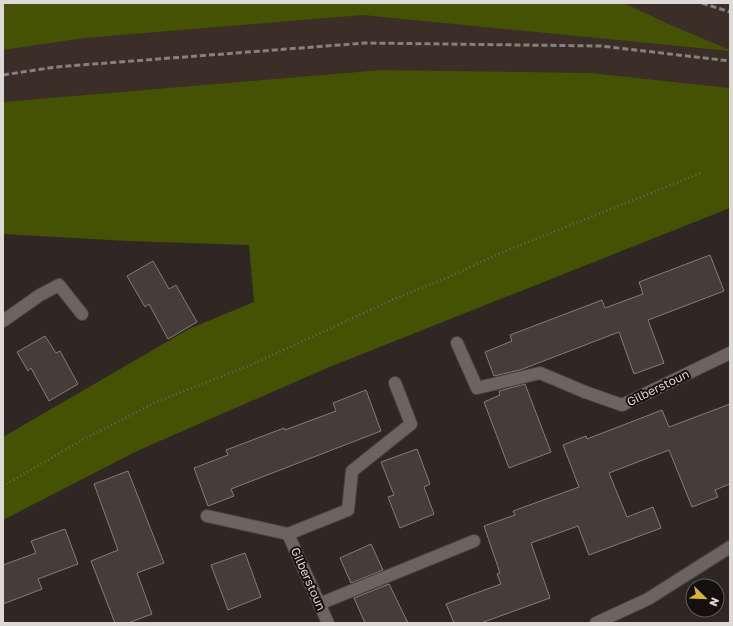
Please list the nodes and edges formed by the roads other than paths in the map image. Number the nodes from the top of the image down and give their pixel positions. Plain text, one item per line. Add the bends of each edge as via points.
1 (82, 314) dead end
2 (3, 321) edge
3 (457, 343) dead end
4 (730, 353) edge
5 (395, 383) dead end
6 (207, 516) dead end
7 (288, 534) junction
8 (474, 541) dead end
9 (729, 550) edge
10 (319, 604) junction
11 (328, 623) edge
12 (596, 623) edge

1 - 2 street via 59,285
3 - 4 street, Gilberstoun via 477,388 540,372 622,405
5 - 7 street, Gilberstoun via 411,424 352,471 348,510
6 - 7 street, Gilberstoun
7 - 10 street, Gilberstoun
8 - 10 street
9 - 12 street via 648,600
10 - 11 street, Gilberstoun

